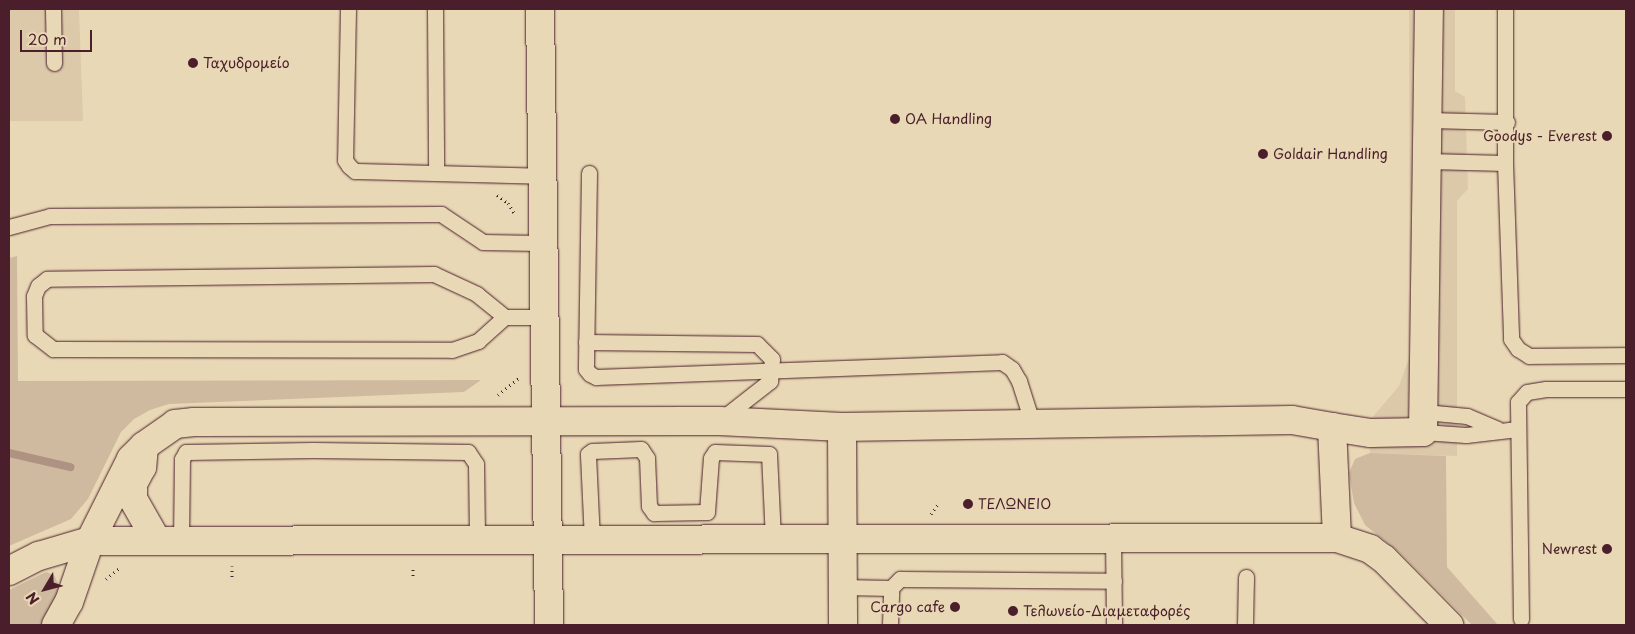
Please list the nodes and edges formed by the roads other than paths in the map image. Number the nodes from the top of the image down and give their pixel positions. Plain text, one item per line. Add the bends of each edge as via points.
1 (53, 9) edge
2 (348, 9) edge
3 (435, 9) edge
4 (540, 9) edge
5 (1429, 9) edge
6 (1505, 9) edge
7 (54, 63) dead end
8 (1428, 120) junction
9 (1506, 122) junction
10 (1428, 160) junction
11 (1505, 163) junction
12 (436, 172) junction
13 (589, 173) dead end
14 (542, 176) junction
15 (9, 227) edge
16 (532, 243) junction
17 (505, 317) junction
18 (543, 317) junction
19 (586, 342) junction
20 (1626, 355) edge
21 (773, 369) junction
22 (1626, 389) edge
23 (547, 421) junction
24 (719, 421) junction
25 (1424, 422) junction
26 (1033, 425) junction
27 (1332, 427) junction
28 (842, 428) junction
29 (1497, 429) junction
30 (1518, 429) junction
31 (144, 446) junction
32 (1113, 538) junction
33 (1337, 538) junction
34 (773, 539) junction
35 (843, 539) junction
36 (477, 540) junction
37 (549, 540) junction
38 (592, 540) junction
39 (90, 541) junction
40 (159, 541) junction
41 (9, 571) edge
42 (1246, 577) dead end
43 (1114, 581) junction
44 (843, 587) junction
45 (891, 588) junction
46 (62, 614) edge
47 (1521, 619) dead end
48 (549, 625) edge
49 (844, 625) edge
50 (890, 625) edge
51 (1114, 625) edge
52 (1245, 625) edge
53 (1449, 625) edge

1 - 7 lane
2 - 12 lane via 345,160 355,171
3 - 12 lane
4 - 14 main road
5 - 8 main road
6 - 9 lane
8 - 9 lane
8 - 10 main road
9 - 11 lane
10 - 11 lane
10 - 25 main road
11 - 20 lane via 1511,338 1518,349 1529,356
12 - 14 lane
13 - 19 lane
14 - 16 main road
15 - 16 lane via 50,216 441,214 483,242
16 - 18 main road
17 - 17 lane via 477,294 434,274 47,279 38,286 34,296 35,335 53,349 452,350 478,341
17 - 18 lane
18 - 23 main road
19 - 21 lane via 757,344 772,359
19 - 21 lane via 586,369 596,377
21 - 24 lane via 770,382
21 - 26 lane via 1002,362 1012,369 1018,381
22 - 30 lane via 1526,392 1518,402
23 - 24 main road
23 - 31 main road via 194,422 175,424
23 - 37 main road
24 - 28 main road
25 - 27 main road via 1370,433
25 - 29 lane via 1466,435
25 - 29 lane via 1467,416
26 - 27 main road via 1292,420
26 - 28 main road
27 - 33 main road
28 - 35 main road
29 - 30 lane
30 - 47 lane
31 - 39 main road via 131,459
31 - 40 main road via 142,467 133,484 133,499
32 - 33 main road
32 - 35 main road
32 - 43 lane
33 - 53 main road via 1370,549 1384,559
34 - 35 main road
34 - 38 main road
34 - 38 lane via 769,454 715,452 711,458 707,512 654,513 649,506 647,458 641,449 592,451 588,454
35 - 44 main road
36 - 37 main road
36 - 40 main road
36 - 40 lane via 476,464 468,452 313,450 186,452
37 - 38 main road
37 - 48 main road
39 - 40 main road
39 - 41 main road via 39,556
39 - 46 main road
40 - 46 main road via 118,548
42 - 52 lane
43 - 45 lane via 900,579
43 - 51 lane
44 - 45 lane
44 - 49 main road
45 - 50 lane

